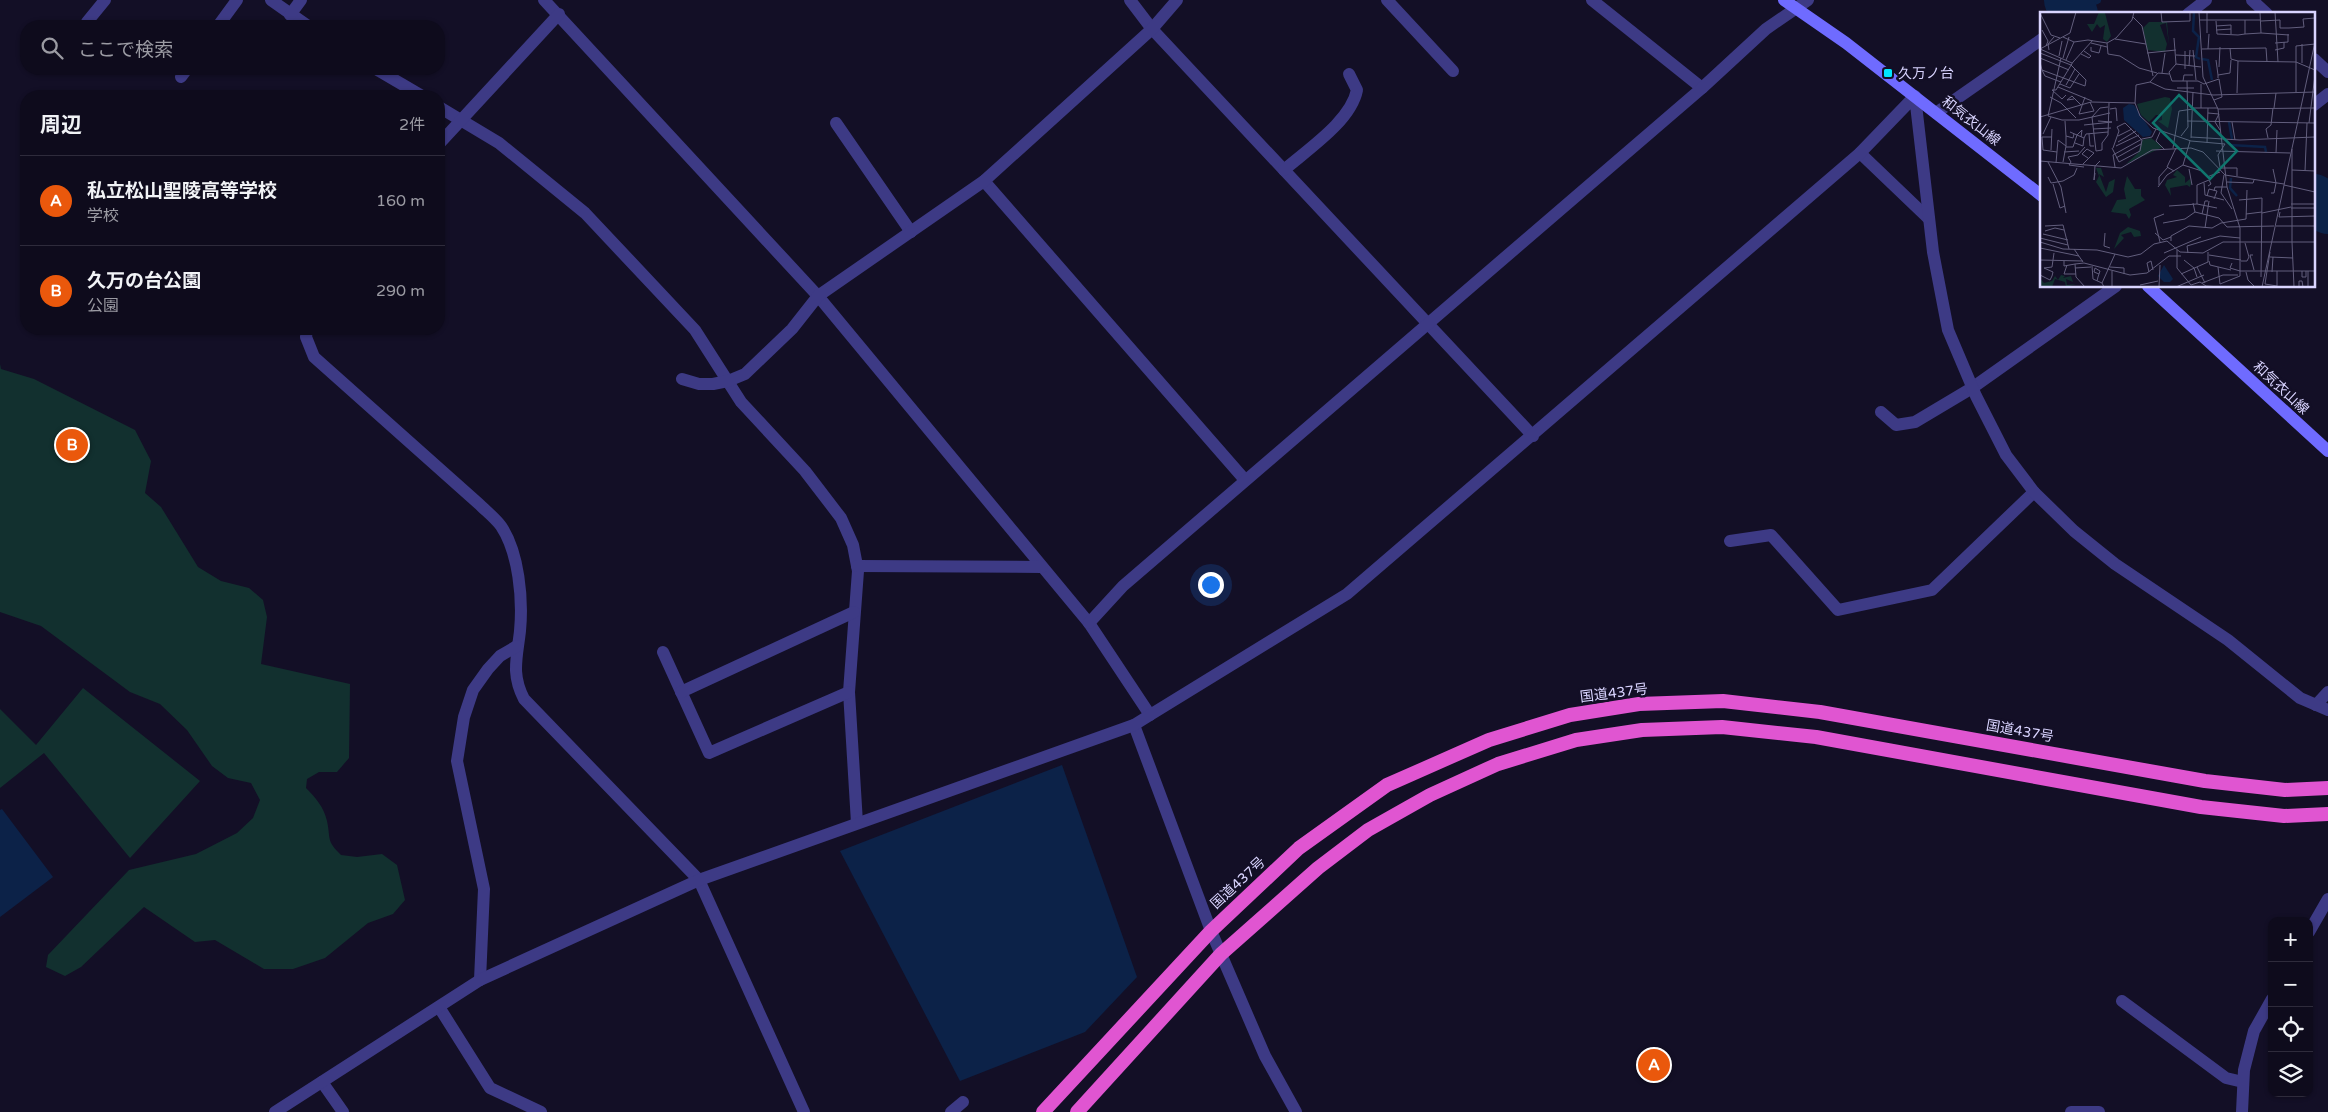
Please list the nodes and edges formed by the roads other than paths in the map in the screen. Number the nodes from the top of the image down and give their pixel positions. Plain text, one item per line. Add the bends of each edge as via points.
1 (105, 0) edge
2 (237, 0) edge
3 (271, 0) edge
4 (301, 0) edge
5 (544, 0) edge
6 (1130, 0) edge
7 (1177, 0) edge
8 (1388, 0) edge
9 (1592, 0) edge
10 (1784, 0) edge
11 (1808, 0) edge
12 (2206, 0) edge
13 (2252, 0) edge
14 (1796, 8) junction
15 (2191, 12) edge
16 (2265, 12) edge
17 (559, 14) junction
18 (290, 15) junction
19 (89, 20) edge
20 (222, 20) edge
21 (298, 20) edge
22 (1152, 29) junction
23 (2040, 40) edge
24 (2316, 61) edge
25 (1453, 71) dead end
26 (2328, 72) edge
27 (1349, 74) dead end
28 (386, 75) edge
29 (1702, 88) junction
30 (412, 90) edge
31 (2328, 94) edge
32 (1915, 96) junction
33 (2316, 104) edge
34 (445, 111) edge
35 (1936, 112) junction
36 (461, 120) junction
37 (836, 122) dead end
38 (445, 137) edge
39 (1860, 153) junction
40 (1284, 170) junction
41 (984, 181) junction
42 (2040, 194) edge
43 (1929, 219) junction
44 (911, 232) junction
45 (2113, 288) edge
46 (2150, 288) edge
47 (818, 296) junction
48 (1427, 324) junction
49 (306, 335) edge
50 (682, 379) dead end
51 (728, 381) junction
52 (1972, 388) junction
53 (1881, 412) dead end
54 (1533, 436) junction
55 (2328, 451) edge
56 (1245, 480) junction
57 (2034, 492) junction
58 (1730, 541) dead end
59 (857, 566) junction
60 (1042, 567) junction
61 (854, 612) junction
62 (1089, 623) junction
63 (517, 646) junction
64 (663, 652) dead end
65 (681, 692) junction
66 (849, 692) junction
67 (2328, 692) edge
68 (2316, 705) junction
69 (2328, 710) edge
70 (1150, 715) junction
71 (1134, 725) junction
72 (2328, 788) edge
73 (2328, 814) edge
74 (857, 823) junction
75 (699, 880) junction
76 (2328, 899) edge
77 (2313, 925) edge
78 (1211, 931) junction
79 (1221, 954) junction
80 (480, 980) junction
81 (2122, 1001) dead end
82 (2268, 1005) edge
83 (439, 1006) junction
84 (322, 1082) junction
85 (2243, 1082) junction
86 (963, 1102) dead end
87 (275, 1112) edge
88 (343, 1112) edge
89 (541, 1112) edge
90 (804, 1112) edge
91 (951, 1112) edge
92 (1043, 1112) edge
93 (1077, 1112) edge
94 (1296, 1112) edge
95 (2071, 1112) edge
96 (2099, 1112) edge
97 (2242, 1112) edge

1 - 19 street
2 - 20 street
3 - 18 street
4 - 18 street
5 - 17 street
6 - 22 street
7 - 22 street
8 - 25 street
9 - 29 street
10 - 14 main road, 和気衣山線
11 - 14 street
12 - 15 street
13 - 16 street
14 - 29 street via 1766,29
14 - 32 main road, 和気衣山線
17 - 36 street
17 - 47 street
18 - 21 street
22 - 40 street
22 - 41 street
23 - 35 street
24 - 26 street
27 - 40 street via 1358,90 1348,113
28 - 30 street
29 - 48 street
31 - 33 street
32 - 35 main road, 和気衣山線
32 - 39 street
32 - 43 street
34 - 36 street
35 - 42 main road, 和気衣山線
36 - 38 street
36 - 51 street via 498,143 585,213 694,330
37 - 44 street
39 - 43 street
39 - 54 street
40 - 48 street
41 - 44 street
41 - 56 street
43 - 52 street via 1948,330
44 - 47 street
45 - 52 street
46 - 55 main road, 和気衣山線
47 - 51 street via 762,360 745,374
47 - 60 street
48 - 54 street
48 - 56 street
49 - 63 street via 314,357 501,526 514,552 519,585
50 - 51 street via 698,384
51 - 59 street via 741,402 832,505 853,544
52 - 53 street via 1916,422 1896,425
52 - 57 street via 2006,455
54 - 70 street via 1347,594
56 - 62 street via 1122,586
57 - 58 street via 1932,590 1838,610 1771,535
57 - 68 street via 2074,531 2115,564 2228,640 2300,698
59 - 60 street
59 - 61 street
60 - 62 street
61 - 65 street
61 - 66 street
62 - 70 street
63 - 75 street via 517,685 524,699
63 - 80 street via 500,656 473,690 464,716 458,761 484,889
64 - 65 street
65 - 66 street via 709,753
66 - 74 street
67 - 68 street
68 - 69 street
70 - 71 street
71 - 74 street
71 - 78 street
72 - 78 highway, 国道437号 via 2285,790 2205,781 1820,712 1723,701 1639,704 1570,714 1489,740 1387,785 1299,848
73 - 79 highway via 2284,816 2201,807 1816,737 1722,727 1642,730 1576,740 1498,764 1430,795 1368,830 1318,868
74 - 75 street
75 - 80 street
75 - 90 street
76 - 77 street
78 - 79 street
78 - 92 highway, 国道437号
79 - 93 highway
79 - 94 street via 1265,1056
80 - 83 street
81 - 85 street via 2226,1078
82 - 85 street via 2254,1031
83 - 84 street
83 - 89 street via 490,1088
84 - 87 street
84 - 88 street
85 - 97 street
86 - 91 street
95 - 96 street

